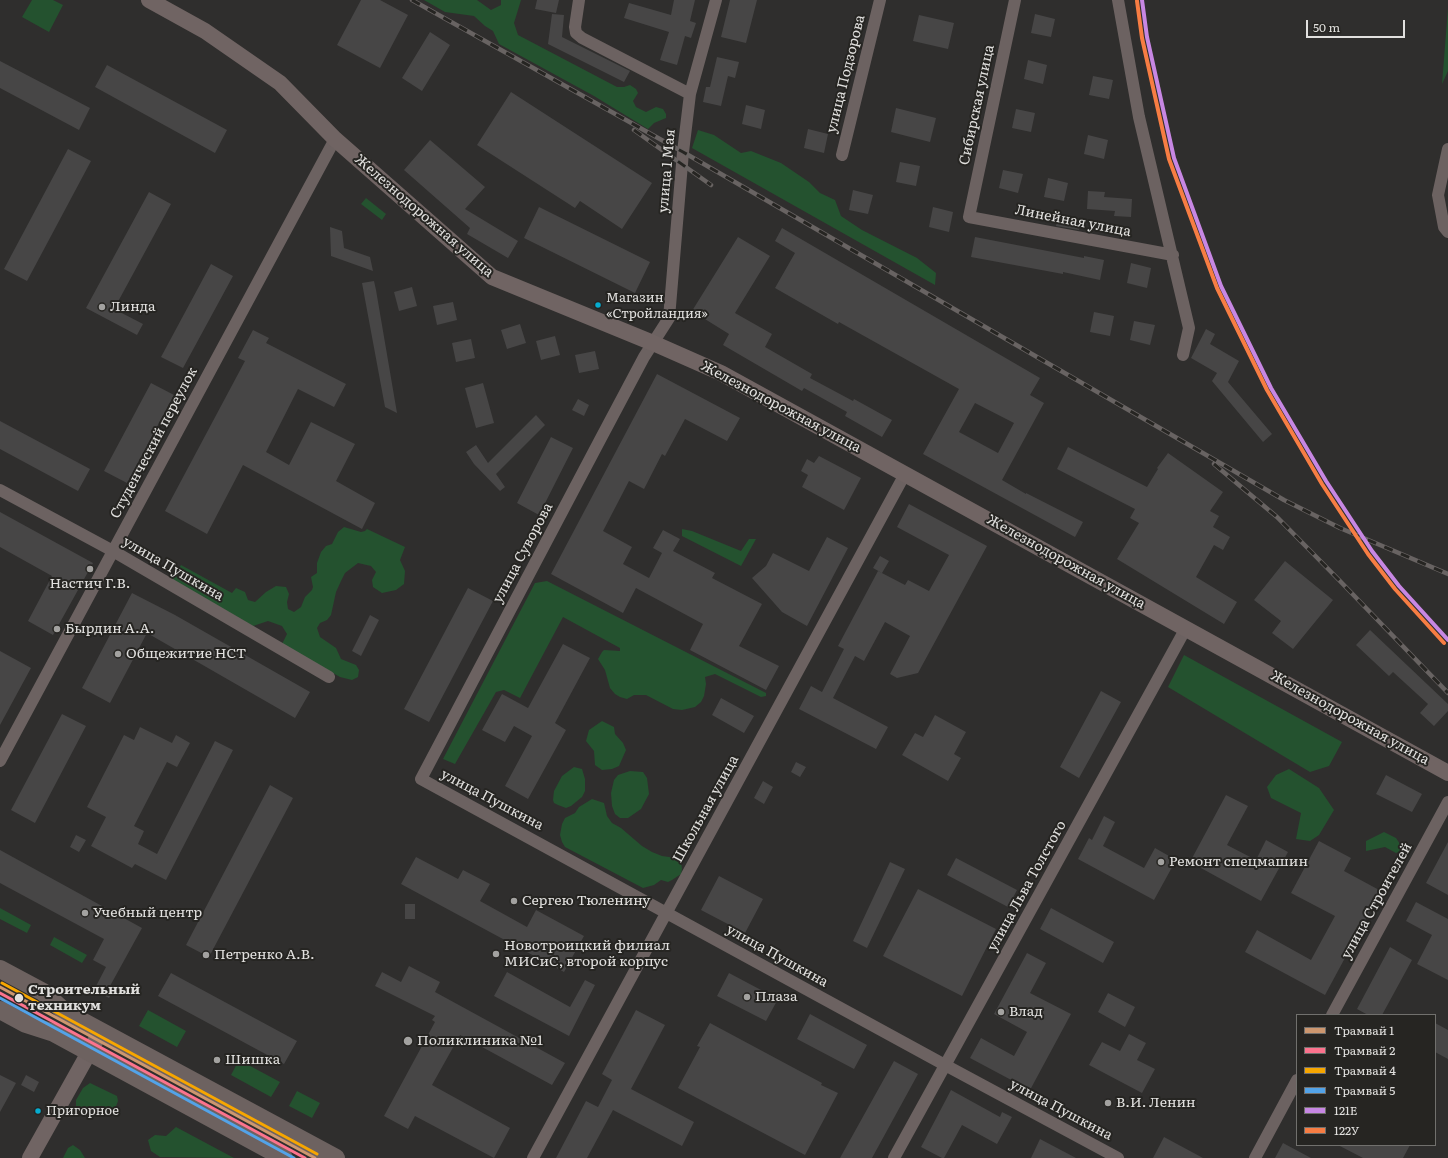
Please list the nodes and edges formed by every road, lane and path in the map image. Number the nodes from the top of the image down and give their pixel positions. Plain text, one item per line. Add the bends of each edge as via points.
1 (149, 0) edge
2 (579, 0) edge
3 (716, 0) edge
4 (880, 0) edge
5 (1015, 0) edge
6 (1118, 0) edge
7 (690, 94) junction
8 (335, 139) junction
9 (1448, 149) edge
10 (842, 155) dead end
11 (969, 217) joint
12 (1448, 232) edge
13 (1173, 255) junction
14 (654, 343) junction
15 (1183, 355) dead end
16 (905, 474) junction
17 (0, 490) edge
18 (113, 551) junction
19 (1186, 628) junction
20 (329, 677) dead end
21 (0, 761) edge
22 (1448, 773) edge
23 (421, 779) joint
24 (1448, 802) edge
25 (666, 913) junction
26 (0, 969) edge
27 (0, 1010) edge
28 (1333, 1014) edge
29 (101, 1031) junction
30 (89, 1052) junction
31 (945, 1065) junction
32 (1296, 1082) edge
33 (30, 1158) edge
34 (284, 1158) edge
35 (336, 1158) edge
36 (533, 1158) edge
37 (894, 1158) edge
38 (1118, 1158) edge
39 (1255, 1158) edge

1 - 8 main road, Железнодорожная улица via 205,32 280,83
2 - 7 street via 574,26 576,33
3 - 7 street, улица 1 Мая
4 - 10 street, улица Подзорова
5 - 11 street, Сибирская улица
6 - 13 street via 1139,117
7 - 14 street, улица 1 Мая via 670,318
8 - 14 main road, Железнодорожная улица via 492,277
8 - 18 street, Студенческий переулок
9 - 12 street via 1438,195 1444,227
11 - 13 street, Линейная улица
13 - 15 street via 1189,328
14 - 16 main road, Железнодорожная улица via 721,373
14 - 23 street, улица Суворова via 600,438
16 - 19 main road, Железнодорожная улица
16 - 25 street, Школьная улица
17 - 18 street, улица Пушкина
18 - 20 street, улица Пушкина
18 - 21 street, Студенческий переулок
19 - 22 main road, Железнодорожная улица
19 - 31 street, улица Льва Толстого
23 - 25 street, улица Пушкина
24 - 28 street, улица Строителей
25 - 31 street, улица Пушкина
25 - 36 street, Школьная улица
26 - 29 main road via 43,992 65,1012
27 - 30 main road via 26,1024 54,1033
29 - 30 main road
29 - 35 main road
30 - 33 main road
30 - 34 main road
31 - 37 street, улица Льва Толстого
31 - 38 street, улица Пушкина
32 - 39 street

